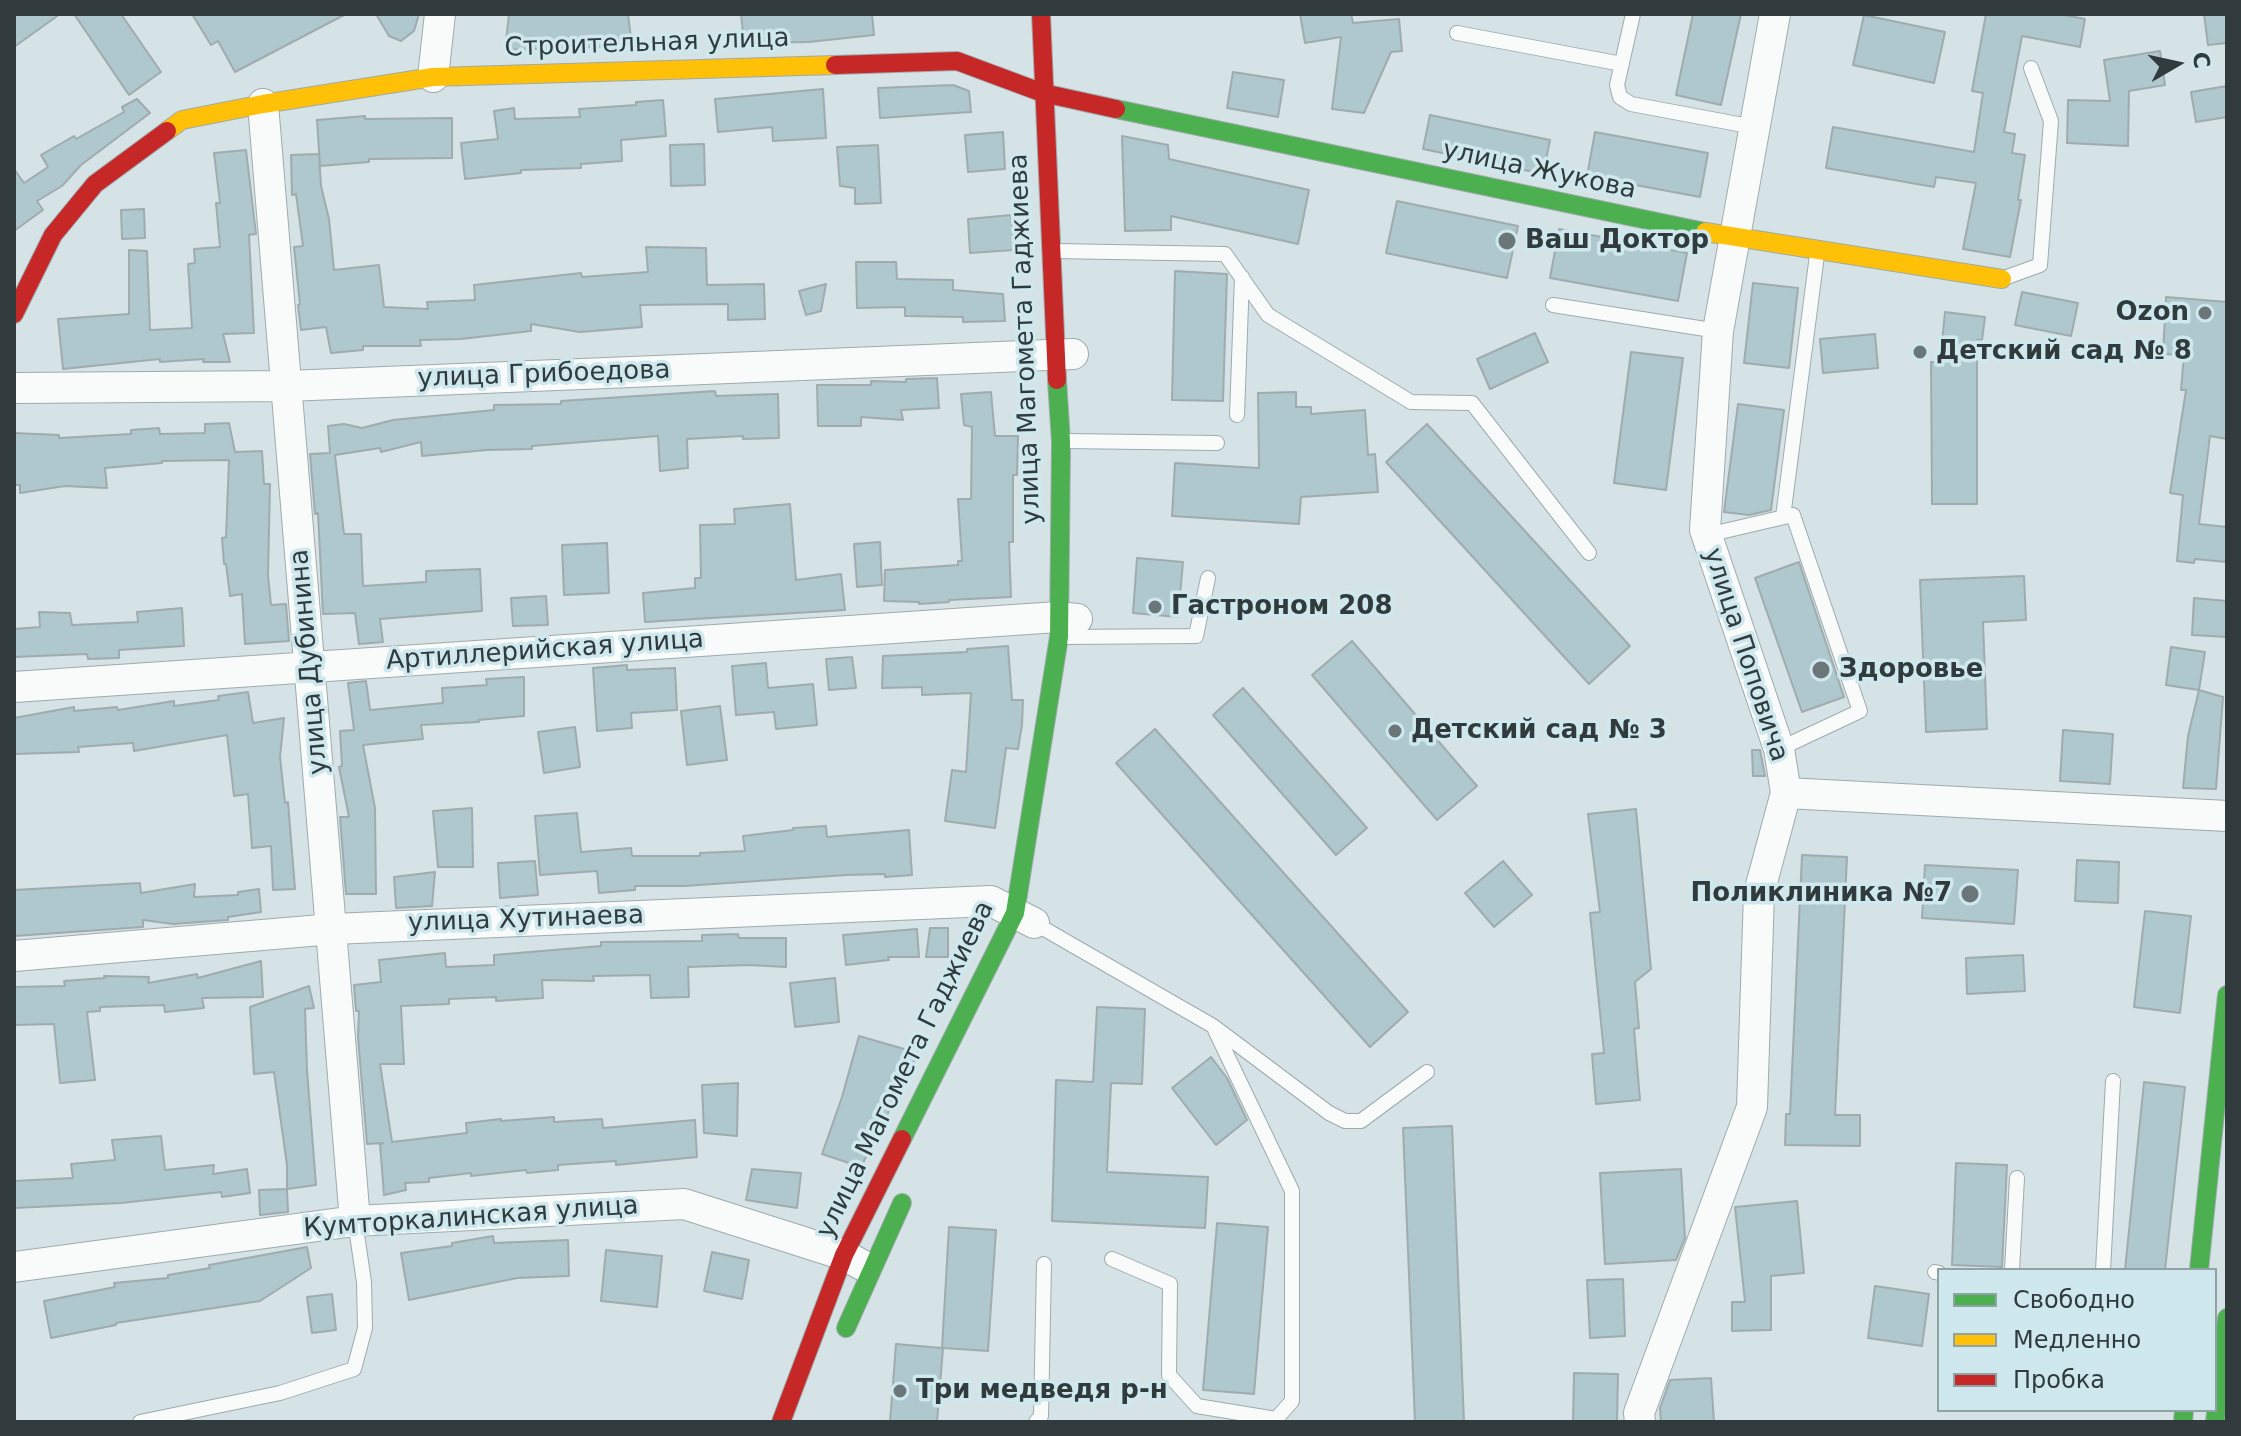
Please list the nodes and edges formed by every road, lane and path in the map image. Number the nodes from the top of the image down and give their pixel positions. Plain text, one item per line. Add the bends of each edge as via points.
1 (440, 14) edge
2 (1041, 14) edge
3 (1633, 14) edge
4 (1775, 14) edge
5 (1457, 33) dead end
6 (1622, 64) junction
7 (2031, 68) dead end
8 (433, 77) junction
9 (1043, 93) junction
10 (1067, 100) joint
11 (263, 104) junction
12 (1754, 127) junction
13 (1733, 238) junction
14 (1070, 243) junction
15 (1050, 251) junction
16 (1817, 251) junction
17 (1242, 277) junction
18 (2002, 279) joint
19 (1553, 305) dead end
20 (14, 314) edge
21 (1718, 331) junction
22 (1065, 354) junction
23 (287, 386) junction
24 (14, 388) edge
25 (1237, 415) dead end
26 (1068, 441) junction
27 (1217, 443) dead end
28 (1783, 517) junction
29 (1707, 535) junction
30 (1589, 553) dead end
31 (1208, 578) dead end
32 (1069, 632) junction
33 (310, 666) junction
34 (14, 687) edge
35 (1779, 749) junction
36 (1786, 793) junction
37 (2227, 816) edge
38 (1028, 920) junction
39 (333, 929) junction
40 (14, 956) edge
41 (2227, 995) edge
42 (1213, 1026) junction
43 (1427, 1072) dead end
44 (2113, 1081) dead end
45 (2017, 1178) dead end
46 (911, 1183) dead end
47 (355, 1221) junction
48 (1112, 1259) dead end
49 (857, 1262) junction
50 (1044, 1264) dead end
51 (14, 1267) edge
52 (2012, 1268) edge
53 (2103, 1268) edge
54 (2199, 1268) edge
55 (2227, 1315) edge
56 (842, 1339) dead end
57 (2217, 1404) edge
58 (1275, 1420) edge
59 (140, 1422) edge
60 (781, 1422) edge
61 (1036, 1422) edge
62 (1640, 1422) edge

1 - 8 street
2 - 9 main road, улица Магомета Гаджиева
3 - 6 lane
4 - 12 street, улица Поповича
5 - 6 lane
6 - 12 lane via 1617,85 1620,97 1631,104
7 - 18 lane via 2051,121 2040,265
8 - 9 main road, Строительная улица via 957,61
8 - 11 main road, Строительная улица
9 - 10 main road, Строительная улица
9 - 15 main road, улица Магомета Гаджиева
10 - 13 main road, улица Жукова
11 - 20 main road, Строительная улица via 182,120 95,184 53,235
11 - 23 street, улица Дубинина
12 - 13 street, улица Поповича
13 - 16 main road, улица Жукова
13 - 21 street, улица Поповича
14 - 15 lane
14 - 17 lane via 1225,254
14 - 22 main road, улица Магомета Гаджиева
15 - 22 main road, улица Магомета Гаджиева
16 - 18 main road, улица Жукова
16 - 28 lane
17 - 25 lane
17 - 30 lane via 1268,315 1411,402 1472,403
19 - 21 lane
21 - 29 street, улица Поповича
22 - 23 street, улица Грибоедова
22 - 26 main road, улица Магомета Гаджиева
23 - 24 street, улица Грибоедова
23 - 33 street, улица Дубинина
26 - 27 lane
26 - 32 main road, улица Магомета Гаджиева
28 - 29 lane
28 - 35 lane via 1793,515 1860,711
29 - 35 street, улица Поповича
31 - 32 lane via 1196,636
32 - 33 street, Артиллерийская улица
32 - 38 main road, улица Магомета Гаджиева via 1056,668
33 - 34 street, Артиллерийская улица
33 - 39 street, улица Дубинина
35 - 36 street, улица Поповича
36 - 37 street
36 - 62 street, улица Поповича via 1759,893 1752,1107
38 - 39 street, улица Хутинаева via 991,901
38 - 42 lane
38 - 49 main road, улица Магомета Гаджиева
39 - 40 street, улица Хутинаева
39 - 47 street, улица Дубинина
41 - 54 main road
42 - 43 lane via 1345,1121 1361,1121
42 - 58 lane via 1292,1191 1292,1401
44 - 53 lane
45 - 52 lane
46 - 49 main road, улица Магомета Гаджиева
47 - 49 street, Кумторкалинская улица via 684,1204
47 - 51 street, Кумторкалинская улица
47 - 59 lane via 365,1328 354,1369 280,1393
48 - 58 lane via 1170,1284 1169,1375 1197,1406
49 - 56 main road, улица Магомета Гаджиева
49 - 60 main road, улица Магомета Гаджиева
50 - 61 lane via 1041,1416
55 - 57 main road

